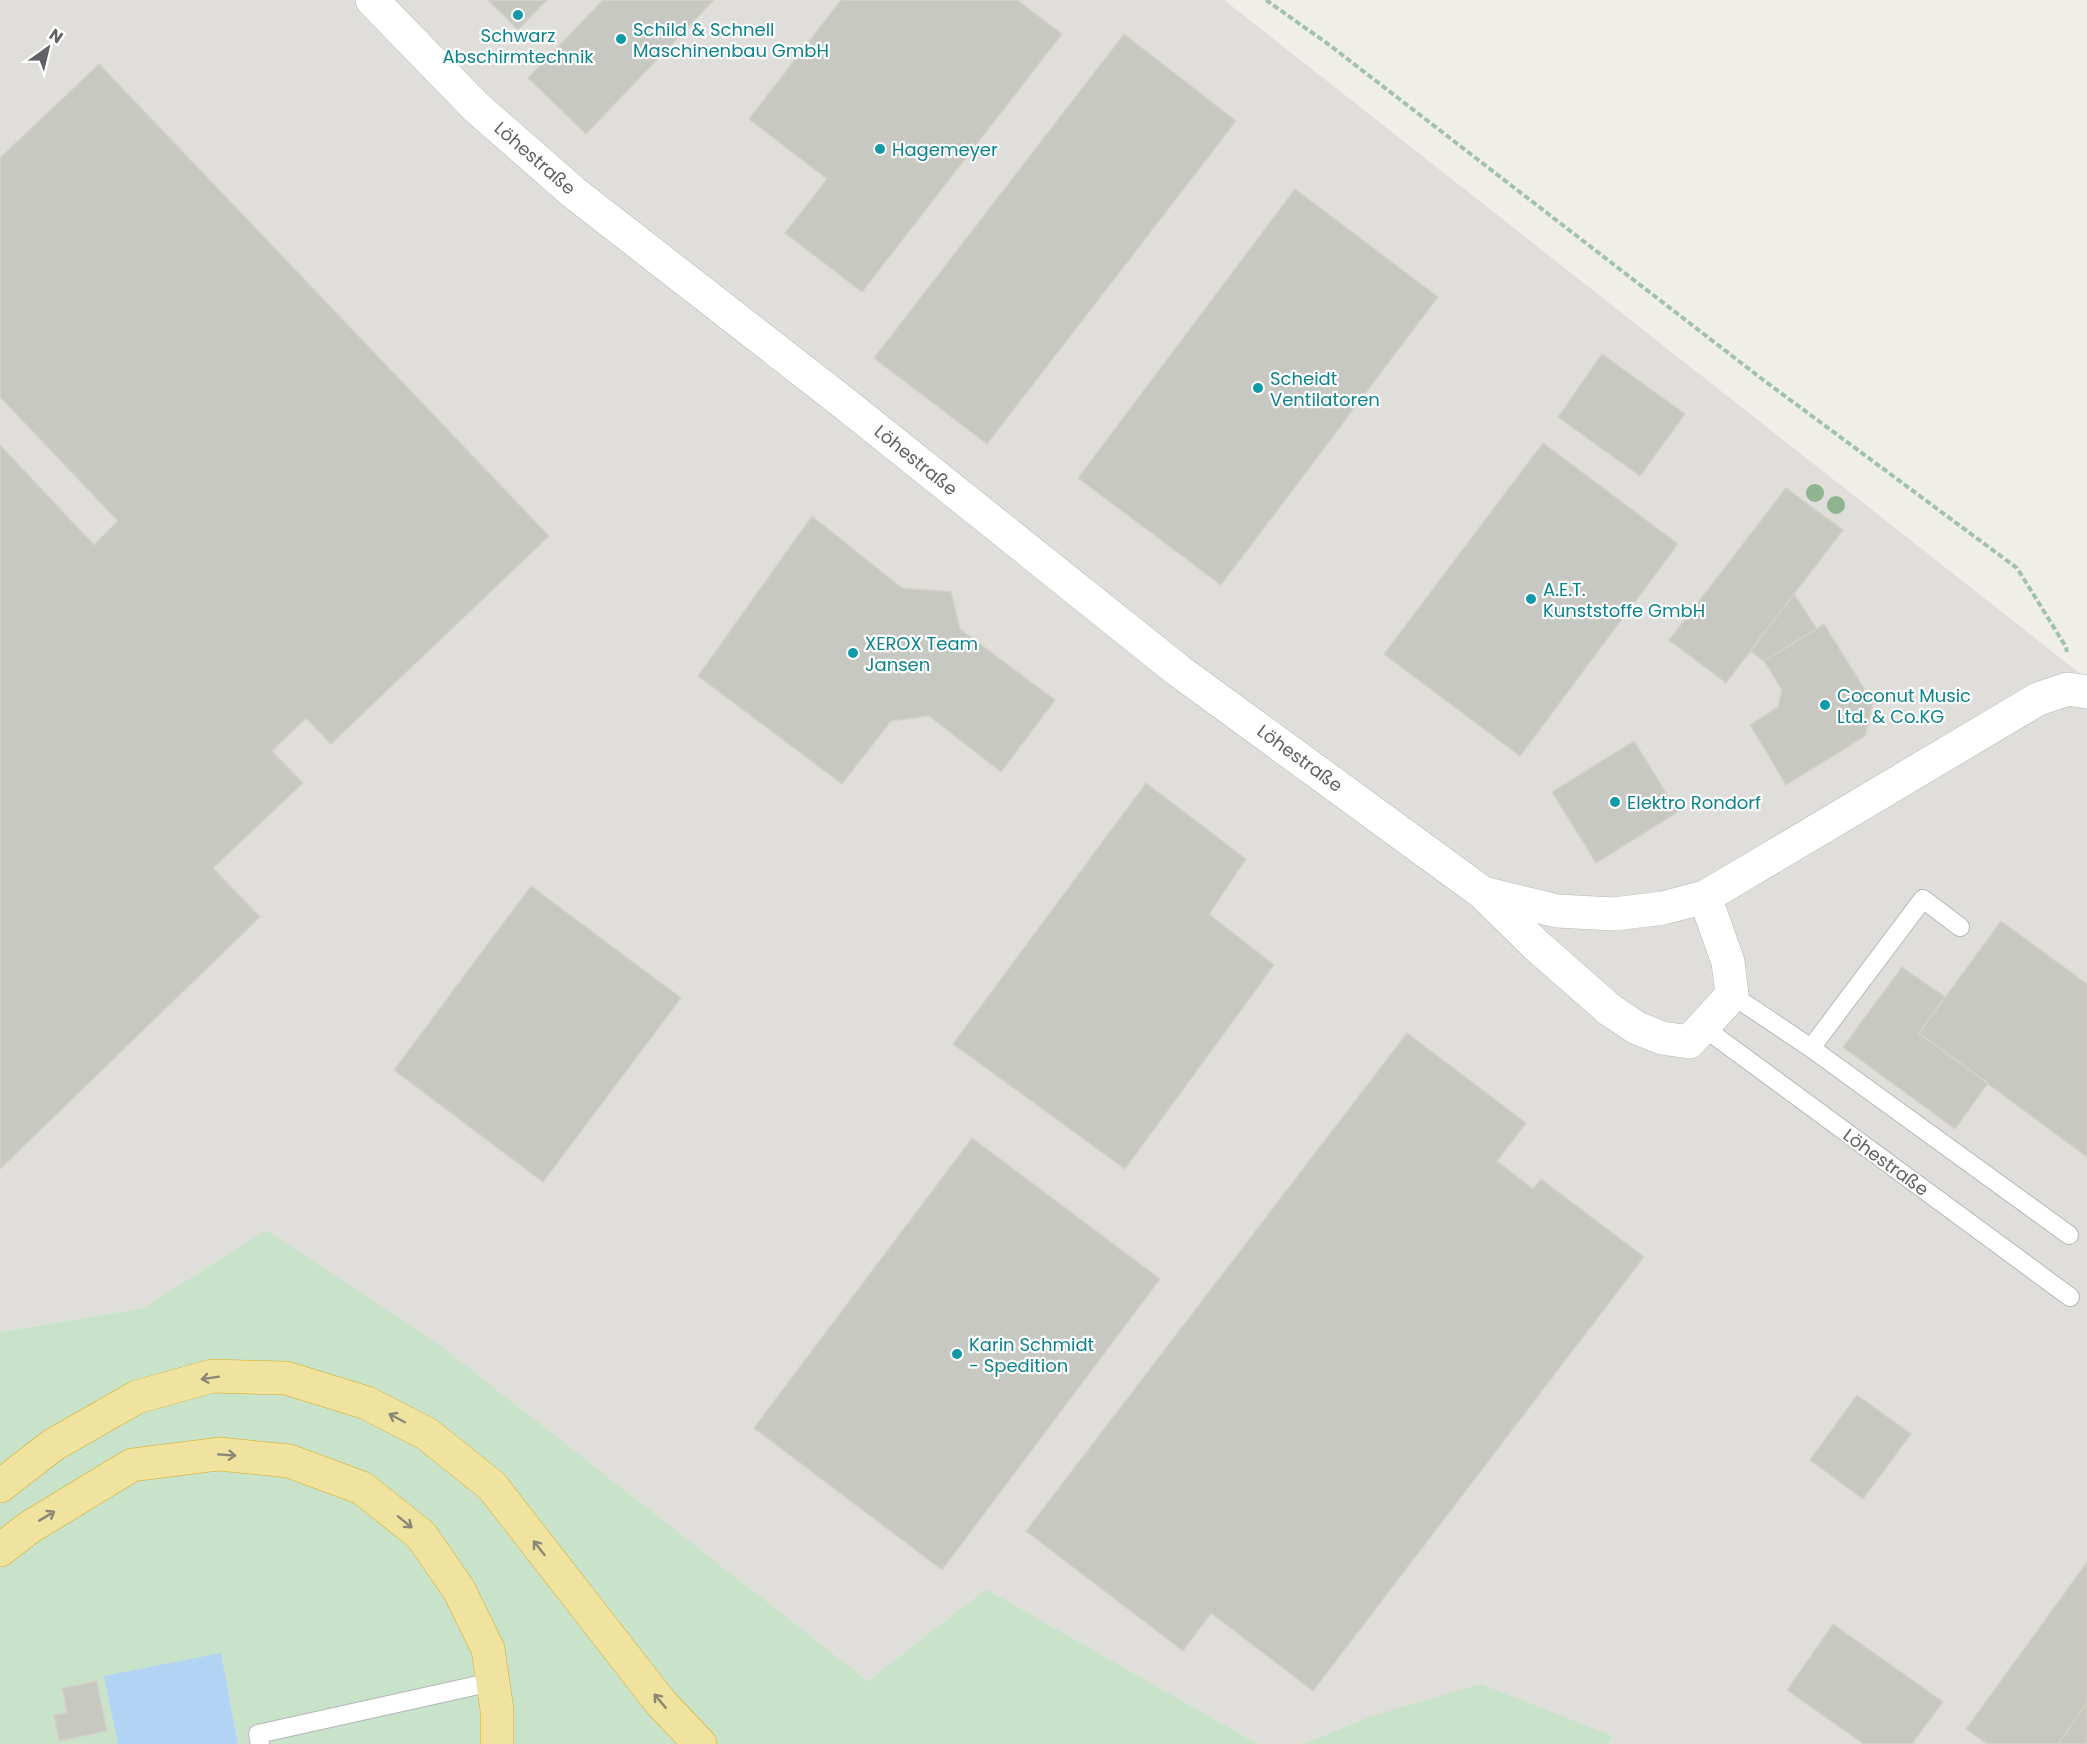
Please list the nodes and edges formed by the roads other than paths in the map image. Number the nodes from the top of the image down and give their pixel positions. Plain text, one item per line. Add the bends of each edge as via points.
1 (372, 0) edge
2 (2077, 691) edge
3 (1483, 892) junction
4 (1705, 897) junction
5 (1960, 927) dead end
6 (1732, 995) junction
7 (1703, 1027) junction
8 (1811, 1048) junction
9 (2069, 1235) dead end
10 (2070, 1297) dead end
11 (0, 1486) edge
12 (0, 1551) edge
13 (492, 1682) junction
14 (260, 1744) edge
15 (497, 1744) edge
16 (700, 1744) edge

1 - 3 street, Löhestraße via 476,107 573,192 1179,671
2 - 4 street, Löhestraße via 2037,699
3 - 4 street, Löhestraße via 1557,911 1614,914 1663,908
3 - 7 street, Löhestraße via 1536,945 1610,1010 1637,1028 1662,1038 1689,1042
4 - 6 street via 1728,962
5 - 8 lane via 1923,899
6 - 7 street, Löhestraße
6 - 8 lane
7 - 10 lane, Löhestraße
8 - 9 lane
16 -> 11 highway via 654,1694 492,1486 427,1434 368,1403 286,1378 212,1376 137,1397 53,1445
12 -> 13 highway via 30,1527 132,1464 219,1454 289,1461 362,1488 421,1535 459,1590 488,1649
13 - 14 lane via 258,1734
13 - 15 highway

